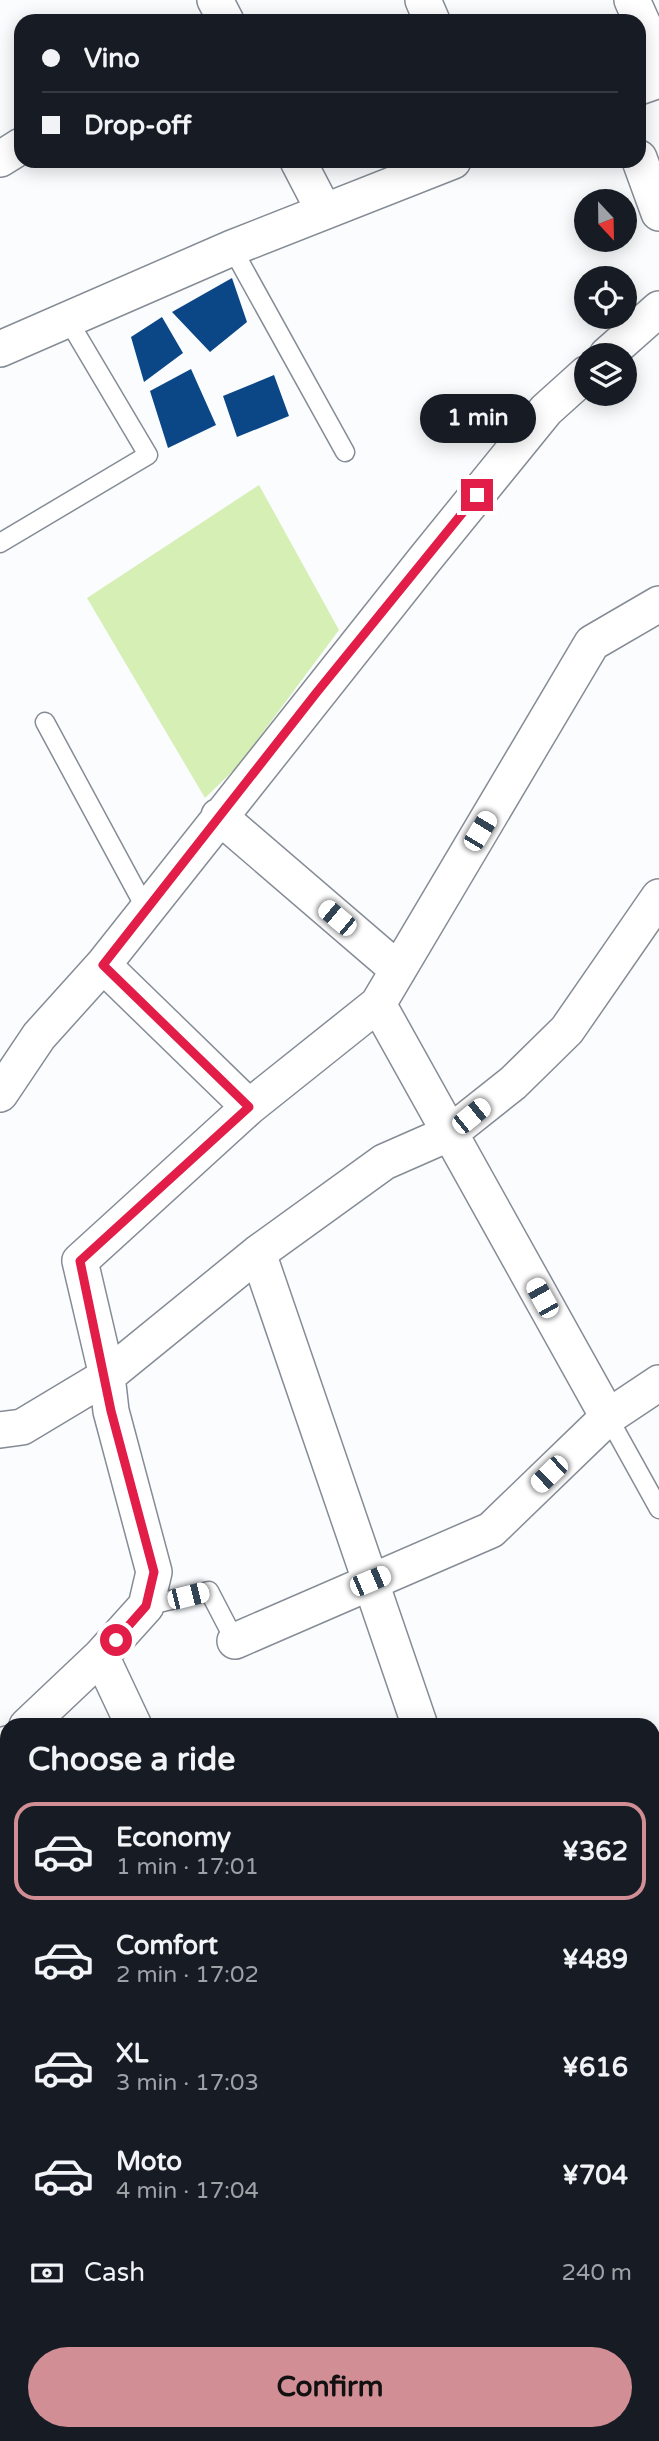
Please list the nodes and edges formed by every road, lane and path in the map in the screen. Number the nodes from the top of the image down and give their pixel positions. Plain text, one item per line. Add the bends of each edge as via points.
1 (646, 31) edge
2 (659, 60) edge
3 (302, 168) edge
4 (435, 168) edge
5 (643, 168) edge
6 (324, 211) junction
7 (659, 213) edge
8 (232, 248) junction
9 (659, 309) edge
10 (68, 320) junction
11 (621, 343) edge
12 (0, 349) edge
13 (574, 386) edge
14 (345, 452) dead end
15 (0, 543) edge
16 (659, 604) edge
17 (45, 722) dead end
18 (219, 816) junction
19 (656, 908) edge
20 (146, 909) junction
21 (103, 965) junction
22 (397, 969) junction
23 (378, 1004) junction
24 (0, 1094) edge
25 (249, 1107) junction
26 (450, 1133) junction
27 (258, 1253) junction
28 (107, 1376) junction
29 (659, 1383) edge
30 (608, 1417) junction
31 (0, 1430) edge
32 (659, 1509) edge
33 (370, 1581) junction
34 (146, 1606) junction
35 (235, 1640) joint
36 (101, 1656) junction
37 (35, 1718) edge
38 (130, 1718) edge
39 (417, 1718) edge

1 - 2 street
3 - 6 street
4 - 6 street
5 - 7 street
6 - 8 street
8 - 10 street
8 - 14 lane
9 - 11 street
10 - 12 street
10 - 15 lane via 148,454
13 - 18 street via 538,421
16 - 22 street via 592,643
17 - 20 lane
18 - 20 street
18 - 22 street
19 - 26 street via 567,1030 513,1083
20 - 21 street
21 - 24 street via 39,1036
21 - 25 street
22 - 23 street
23 - 25 street
23 - 26 street
25 - 28 street via 80,1261
26 - 27 street via 384,1162
26 - 30 street
27 - 28 street
27 - 33 street
28 - 31 street via 22,1427
28 - 34 street via 114,1423 154,1572
29 - 30 street
30 - 32 lane
30 - 33 street via 491,1530
33 - 35 street
33 - 39 street
34 - 35 lane via 209,1591
34 - 36 street
36 - 37 street
36 - 38 street

